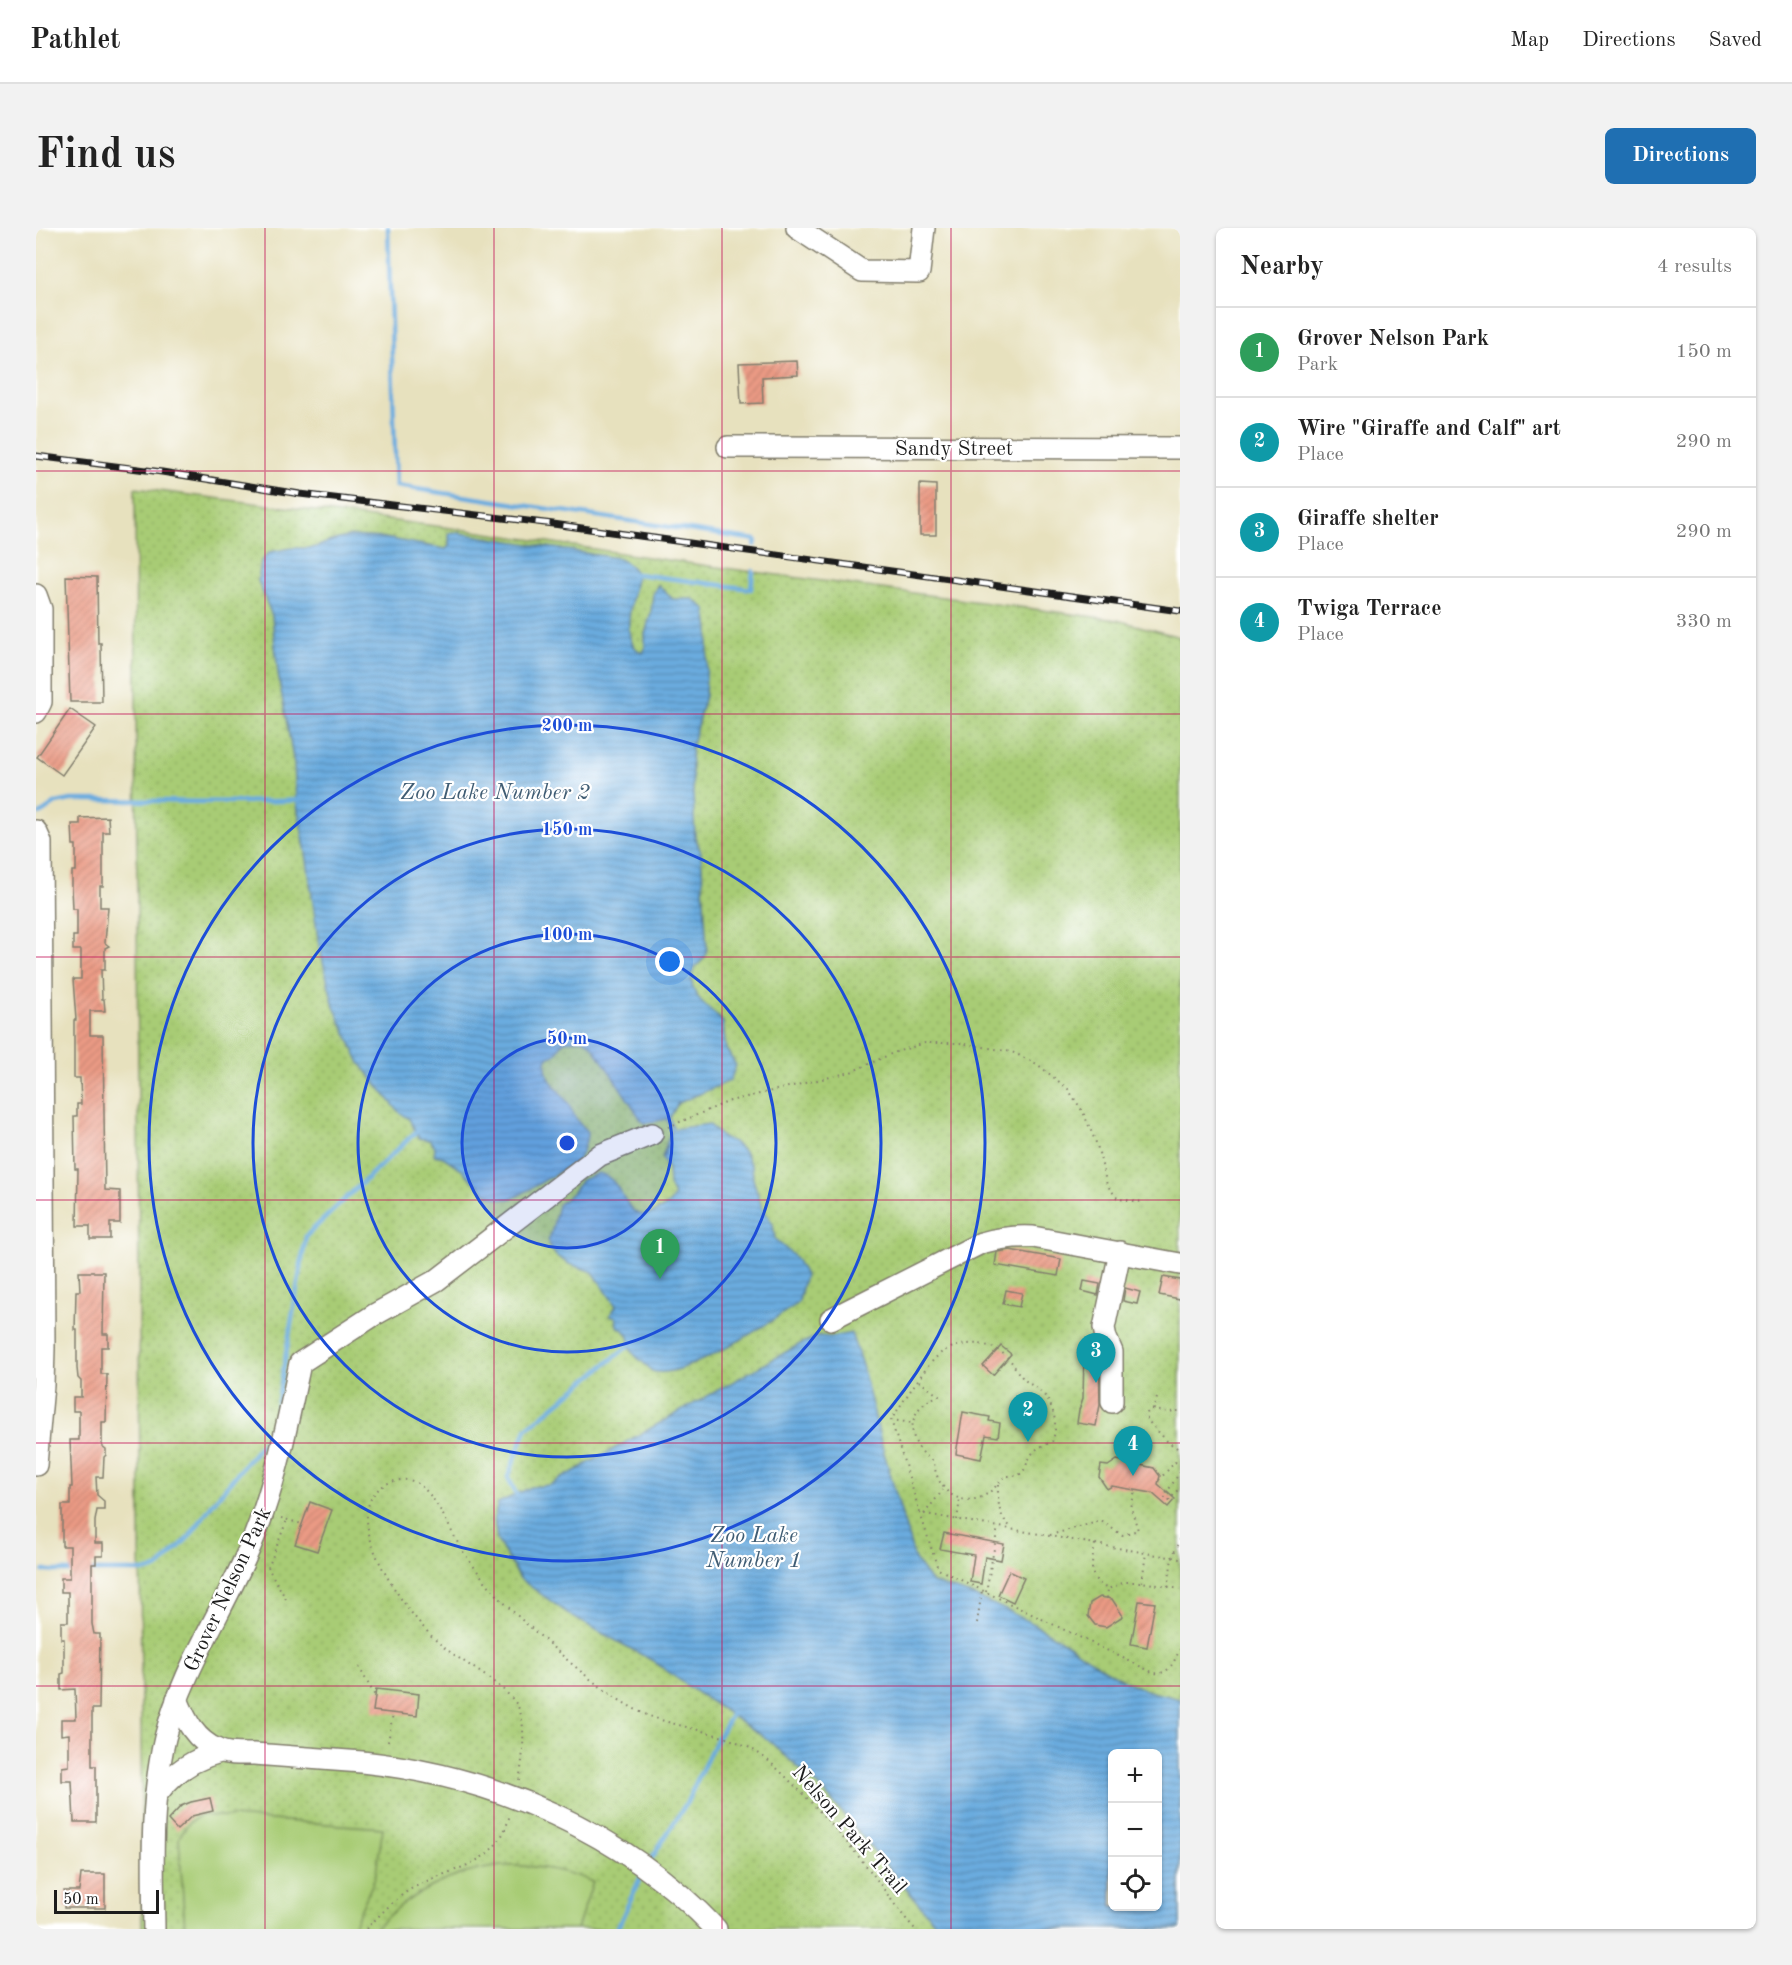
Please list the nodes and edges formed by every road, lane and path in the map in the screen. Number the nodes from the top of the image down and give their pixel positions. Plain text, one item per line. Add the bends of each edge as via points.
1 (797, 228) edge
2 (924, 228) edge
3 (728, 447) dead end
4 (1180, 448) edge
5 (36, 594) edge
6 (36, 712) edge
7 (36, 831) edge
8 (39, 991) edge
9 (656, 1132) joint
10 (40, 1170) edge
11 (1142, 1202) dead end
12 (1120, 1252) junction
13 (1180, 1264) edge
14 (831, 1319) dead end
15 (40, 1348) edge
16 (919, 1381) junction
17 (1157, 1398) dead end
18 (1112, 1402) dead end
19 (1153, 1409) junction
20 (1180, 1411) edge
21 (891, 1420) junction
22 (913, 1423) junction
23 (1180, 1450) edge
24 (36, 1465) edge
25 (1180, 1465) edge
26 (1180, 1472) edge
27 (1159, 1480) dead end
28 (998, 1484) junction
29 (1180, 1487) edge
30 (944, 1489) junction
31 (1135, 1490) dead end
32 (960, 1498) junction
33 (920, 1513) junction
34 (924, 1514) junction
35 (281, 1518) dead end
36 (287, 1520) junction
37 (957, 1520) junction
38 (302, 1524) dead end
39 (998, 1527) junction
40 (1016, 1530) junction
41 (1050, 1535) junction
42 (1180, 1538) edge
43 (1095, 1544) junction
44 (1146, 1553) junction
45 (1172, 1558) junction
46 (1180, 1559) edge
47 (1142, 1582) junction
48 (1168, 1587) junction
49 (1108, 1589) junction
50 (1180, 1589) edge
51 (982, 1590) junction
52 (986, 1592) junction
53 (1107, 1598) dead end
54 (286, 1599) dead end
55 (977, 1623) dead end
56 (1180, 1649) edge
57 (359, 1666) dead end
58 (375, 1696) dead end
59 (177, 1699) junction
60 (393, 1713) dead end
61 (388, 1742) dead end
62 (220, 1752) junction
63 (156, 1795) junction
64 (514, 1796) junction
65 (154, 1929) edge
66 (366, 1929) edge
67 (717, 1929) edge
68 (915, 1929) edge

1 - 2 street via 862,271 919,272
3 - 4 street, Sandy Street
5 - 6 street via 41,609 41,702
7 - 8 street via 41,842
8 - 10 street
9 - 11 path via 730,1101 851,1072 893,1053 925,1044 960,1043 1012,1052 1037,1064 1068,1089 1097,1145 1107,1185 1118,1199
9 - 59 street, Grover Nelson Park via 600,1155 437,1280 300,1363 264,1512
10 - 15 street
12 - 13 street
12 - 14 street via 1033,1237 997,1238
12 - 18 street via 1104,1328 1112,1352
15 - 24 street via 43,1385
16 - 21 path
16 - 22 path via 939,1396 923,1403
16 - 28 path via 938,1355 976,1343 1003,1353 1048,1400 1056,1425 1053,1442 1037,1448 1017,1477 1005,1476
17 - 19 path
19 - 20 path
19 - 23 path via 1146,1413 1147,1420
21 - 22 path
21 - 33 path
22 - 30 path via 915,1443 934,1461 936,1478
25 - 27 path via 1175,1462
26 - 29 path via 1164,1497 1169,1501
28 - 32 path via 978,1499
28 - 40 path via 1001,1515
30 - 32 path
30 - 34 path
31 - 41 path via 1131,1508 1138,1530 1122,1535 1101,1521
32 - 37 path
33 - 34 path
33 - 51 path via 938,1569
34 - 37 path
35 - 36 path
36 - 38 path
36 - 54 path via 268,1568
37 - 39 path
39 - 40 path
39 - 52 path
40 - 41 path
41 - 43 path
42 - 45 path
43 - 44 path
43 - 49 path via 1092,1574 1095,1581
44 - 45 path
44 - 47 path
45 - 46 path
45 - 48 path
47 - 48 path
47 - 49 path via 1125,1582
48 - 50 path
49 - 53 path
51 - 52 path
51 - 55 path
52 - 56 path via 1154,1673 1167,1671
57 - 58 path
59 - 62 street, Grover Nelson Park via 198,1739
59 - 63 street, Grover Nelson Park
60 - 61 path
62 - 63 street via 182,1769
62 - 64 street via 405,1768
63 - 65 street, Grover Nelson Park
64 - 66 path via 504,1836 489,1853 410,1889
64 - 67 street via 562,1817 636,1862 693,1904
64 - 68 path, Nelson Park Trail via 522,1751 518,1706 417,1622 400,1599 370,1539 368,1506 375,1491 391,1482 419,1483 437,1505 463,1551 501,1599 621,1701 649,1716 753,1750 772,1764 870,1871

